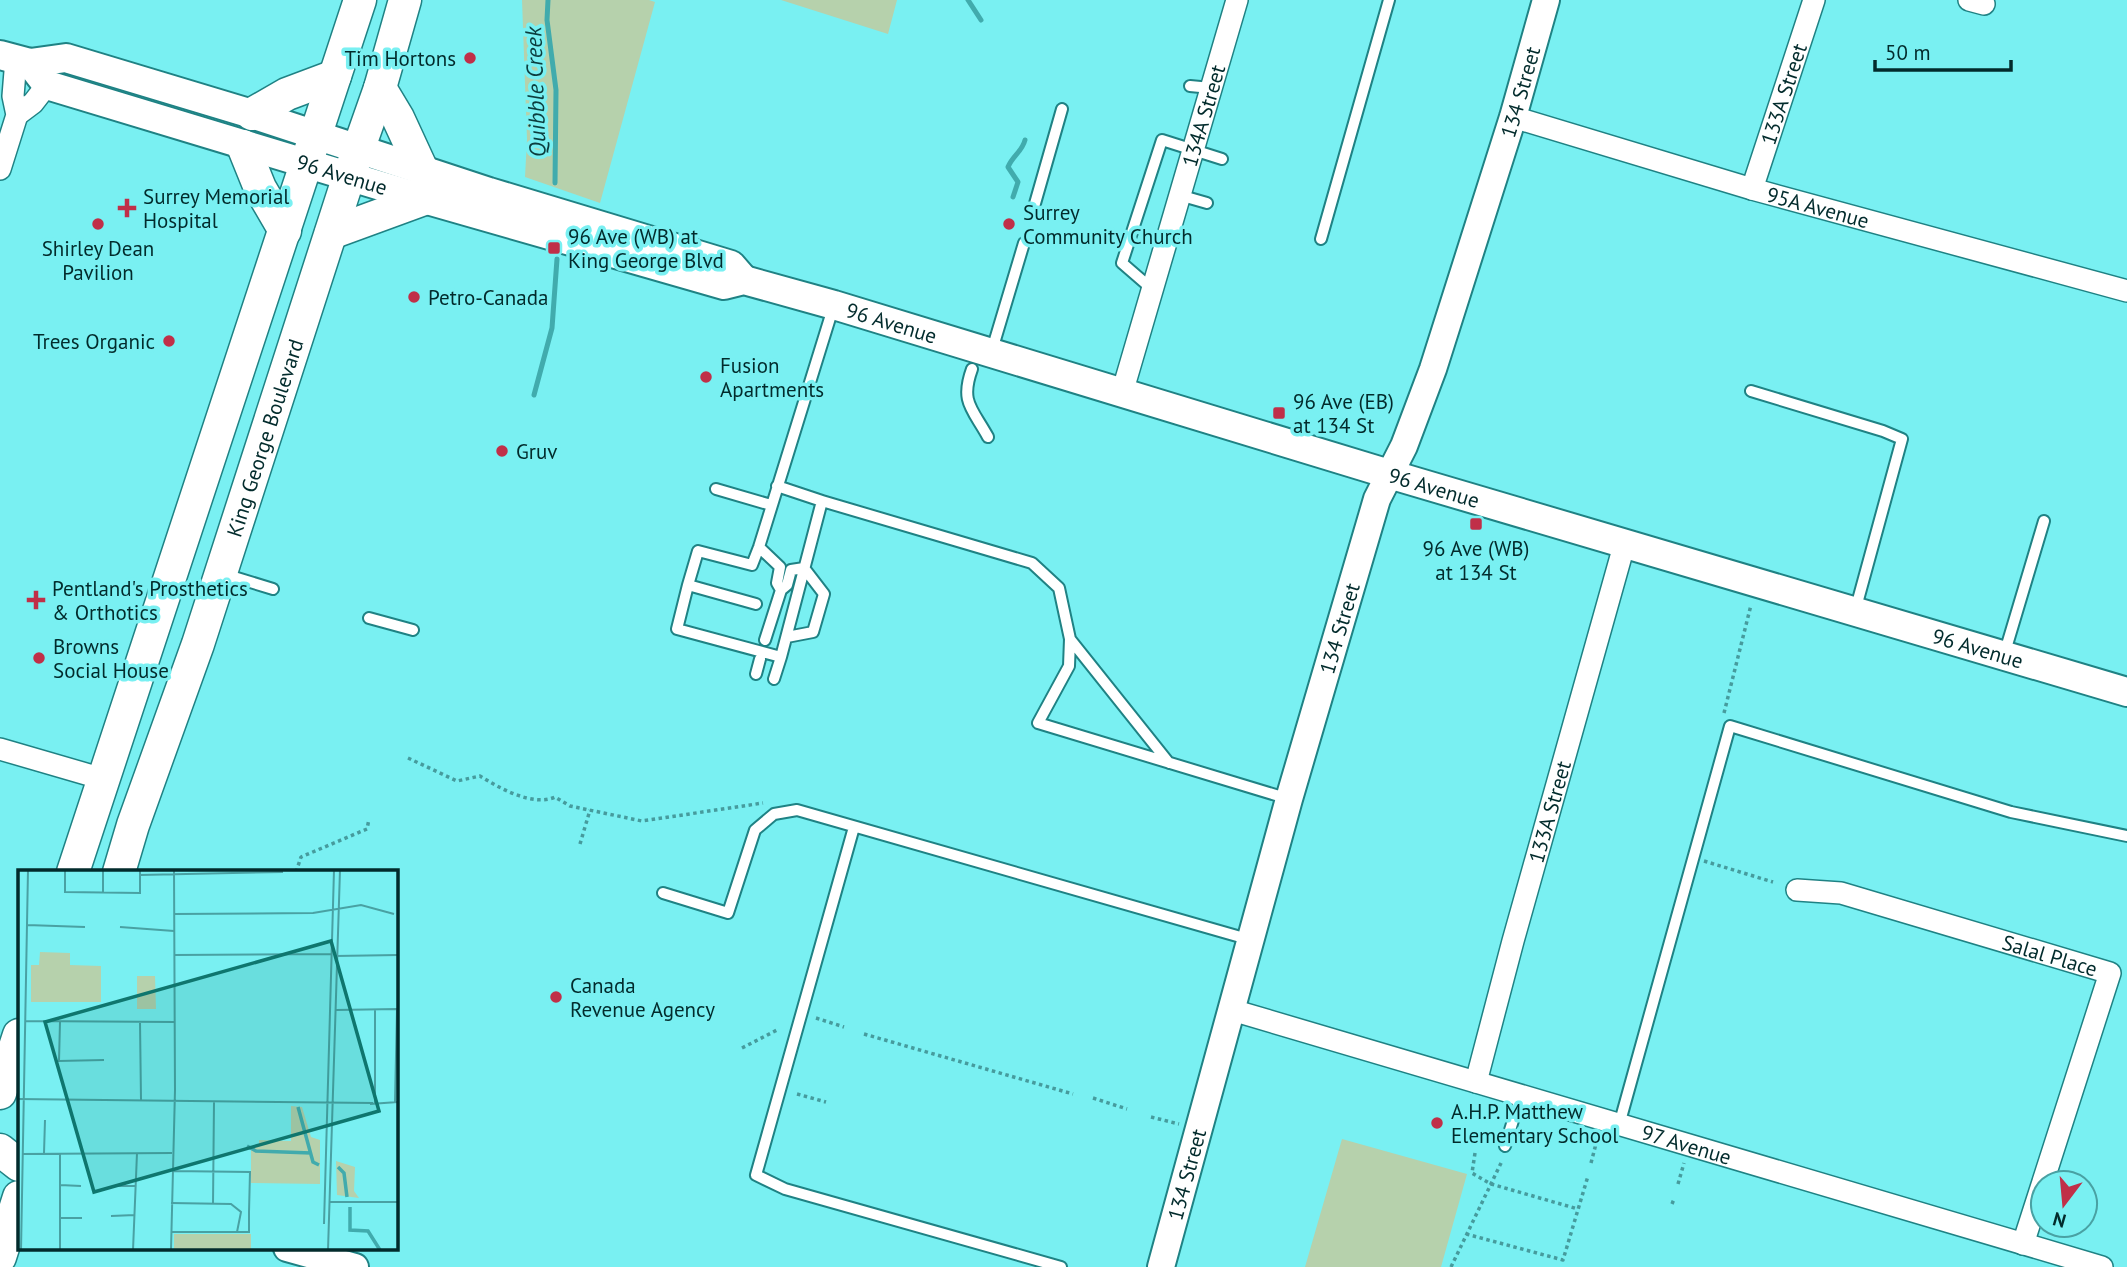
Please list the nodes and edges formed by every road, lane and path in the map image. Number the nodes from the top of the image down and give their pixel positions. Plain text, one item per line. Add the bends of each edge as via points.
1 (362, 0) edge
2 (405, 0) edge
3 (1237, 0) edge
4 (1389, 0) edge
5 (1546, 0) edge
6 (1814, 0) edge
7 (15, 59) edge
8 (335, 76) junction
9 (47, 85) junction
10 (380, 88) junction
11 (1062, 109) dead end
12 (252, 114) junction
13 (17, 115) junction
14 (1513, 117) junction
15 (243, 146) junction
16 (1192, 150) junction
17 (333, 156) junction
18 (1222, 159) dead end
19 (0, 169) edge
20 (423, 185) junction
21 (1752, 189) junction
22 (1179, 195) junction
23 (1207, 203) dead end
24 (1034, 208) dead end
25 (285, 231) junction
26 (331, 233) junction
27 (1321, 239) dead end
28 (1024, 243) dead end
29 (1152, 289) junction
30 (2127, 291) edge
31 (834, 305) junction
32 (981, 361) junction
33 (1751, 391) dead end
34 (1122, 393) junction
35 (988, 437) dead end
36 (1389, 474) junction
37 (777, 486) junction
38 (716, 489) dead end
39 (822, 501) junction
40 (771, 505) junction
41 (2044, 521) dead end
42 (1625, 542) junction
43 (760, 547) junction
44 (804, 568) junction
45 (221, 573) junction
46 (688, 585) junction
47 (273, 589) dead end
48 (781, 590) junction
49 (1751, 603) dead end
50 (756, 604) dead end
51 (1855, 611) junction
52 (369, 618) dead end
53 (413, 630) dead end
54 (787, 637) junction
55 (1070, 639) junction
56 (765, 640) dead end
57 (2004, 655) junction
58 (781, 657) junction
59 (760, 659) dead end
60 (756, 674) dead end
61 (774, 679) dead end
62 (2127, 692) edge
63 (1723, 718) dead end
64 (0, 749) edge
65 (408, 758) dead end
66 (1169, 763) junction
67 (103, 779) junction
68 (1289, 799) junction
69 (768, 806) dead end
70 (590, 810) junction
71 (369, 819) dead end
72 (854, 827) junction
73 (2127, 836) edge
74 (580, 844) dead end
75 (1701, 860) dead end
76 (74, 870) edge
77 (120, 870) edge
78 (297, 870) edge
79 (1773, 882) dead end
80 (1797, 890) dead end
81 (663, 893) dead end
82 (1251, 940) junction
83 (1232, 1010) junction
84 (817, 1018) dead end
85 (844, 1027) dead end
86 (779, 1029) dead end
87 (864, 1034) dead end
88 (742, 1048) dead end
89 (10, 1057) edge
90 (1476, 1082) junction
91 (0, 1093) edge
92 (797, 1094) dead end
93 (1073, 1094) dead end
94 (1521, 1095) junction
95 (1093, 1098) dead end
96 (826, 1102) dead end
97 (1127, 1109) dead end
98 (1150, 1117) dead end
99 (1179, 1124) dead end
100 (1619, 1125) junction
101 (1599, 1134) dead end
102 (1504, 1146) dead end
103 (0, 1150) edge
104 (1475, 1153) dead end
105 (1685, 1158) dead end
106 (1502, 1161) dead end
107 (1591, 1163) dead end
108 (18, 1167) edge
109 (0, 1168) edge
110 (18, 1168) edge
111 (1588, 1176) dead end
112 (1490, 1184) junction
113 (1678, 1184) dead end
114 (18, 1200) edge
115 (1578, 1209) junction
116 (1466, 1234) junction
117 (2023, 1244) junction
118 (294, 1250) edge
119 (0, 1257) edge
120 (355, 1267) edge
121 (1061, 1267) edge
122 (1161, 1267) edge
123 (1451, 1267) edge
124 (2102, 1267) edge

1 - 8 main road, King George Boulevard
1 - 17 main road via 368,43
2 - 10 main road, King George Boulevard
3 - 16 street, 134A Street via 1200,87
4 - 27 lane
5 - 14 street, 134 Street
6 - 21 street, 133A Street
7 - 9 main road
7 - 12 main road, 96 Avenue via 66,58
7 - 13 street
8 - 12 main road via 287,94
8 - 17 main road, King George Boulevard
9 - 13 street
9 - 15 main road, 96 Avenue
10 - 17 main road, King George Boulevard
10 - 20 main road via 398,118
11 - 24 lane
12 - 17 main road, 96 Avenue
13 - 19 street
14 - 21 street, 95A Avenue
14 - 36 street, 134 Street via 1433,369
15 - 17 main road, 96 Avenue
15 - 25 main road
16 - 18 lane
16 - 22 street, 134A Street
16 - 29 lane via 1162,140 1122,263
17 - 20 main road, 96 Avenue
17 - 25 main road, King George Boulevard
17 - 26 main road, King George Boulevard
20 - 26 main road
20 - 31 main road, 96 Avenue via 724,285 744,280
21 - 30 street, 95A Avenue
22 - 23 lane
22 - 29 street, 134A Street
25 - 67 main road, King George Boulevard
26 - 45 main road, King George Boulevard
28 - 32 lane
29 - 34 street, 134A Street
31 - 32 main road, 96 Avenue
31 - 37 lane
32 - 34 main road, 96 Avenue
32 - 35 lane via 965,388
33 - 51 lane via 1902,439
34 - 36 main road, 96 Avenue
36 - 42 main road, 96 Avenue
36 - 68 street, 134 Street via 1377,499
37 - 39 lane
37 - 40 lane
38 - 40 lane
39 - 44 lane
39 - 55 lane via 1032,564 1059,588
40 - 43 lane
41 - 57 lane
42 - 51 main road, 96 Avenue
42 - 90 street, 133A Street
43 - 46 lane via 752,565 698,551
43 - 48 lane via 780,567 776,583
44 - 48 lane via 792,570
44 - 54 lane
44 - 54 lane via 824,594 813,632
45 - 47 lane
45 - 77 main road, King George Boulevard
46 - 50 lane
46 - 58 lane via 677,629
48 - 56 lane
49 - 63 path
51 - 57 main road, 96 Avenue
52 - 53 lane
54 - 58 lane
55 - 66 lane
55 - 66 lane via 1069,666 1038,723
57 - 62 main road, 96 Avenue
58 - 61 lane
59 - 60 lane
64 - 67 street
65 - 70 path via 457,780 480,776 503,790 545,802 555,797
66 - 68 lane
67 - 76 main road, King George Boulevard
68 - 82 street, 134 Street
69 - 70 path via 642,821
70 - 74 path
71 - 78 path via 367,829 301,857
72 - 81 lane via 797,810 774,814 755,830 728,913
72 - 82 lane
72 - 121 lane via 756,1175 785,1189
73 - 100 lane via 2011,812 1730,726
75 - 79 path
80 - 117 street, Salal Place via 1841,893 2110,973
82 - 83 street, 134 Street
83 - 90 street, 97 Avenue
83 - 122 street, 134 Street
84 - 85 path
86 - 88 path
87 - 93 path
89 - 91 main road
90 - 94 street, 97 Avenue
92 - 96 path
94 - 100 street, 97 Avenue
94 - 102 lane
95 - 97 path
98 - 99 path
100 - 117 street, 97 Avenue
101 - 107 path
103 - 108 main road
104 - 112 path via 1472,1173
105 - 113 path
106 - 112 path
109 - 110 main road
111 - 115 path
112 - 115 path
112 - 116 path
114 - 119 main road
115 - 116 path via 1563,1260
116 - 123 path
117 - 124 street, 97 Avenue
118 - 120 street

